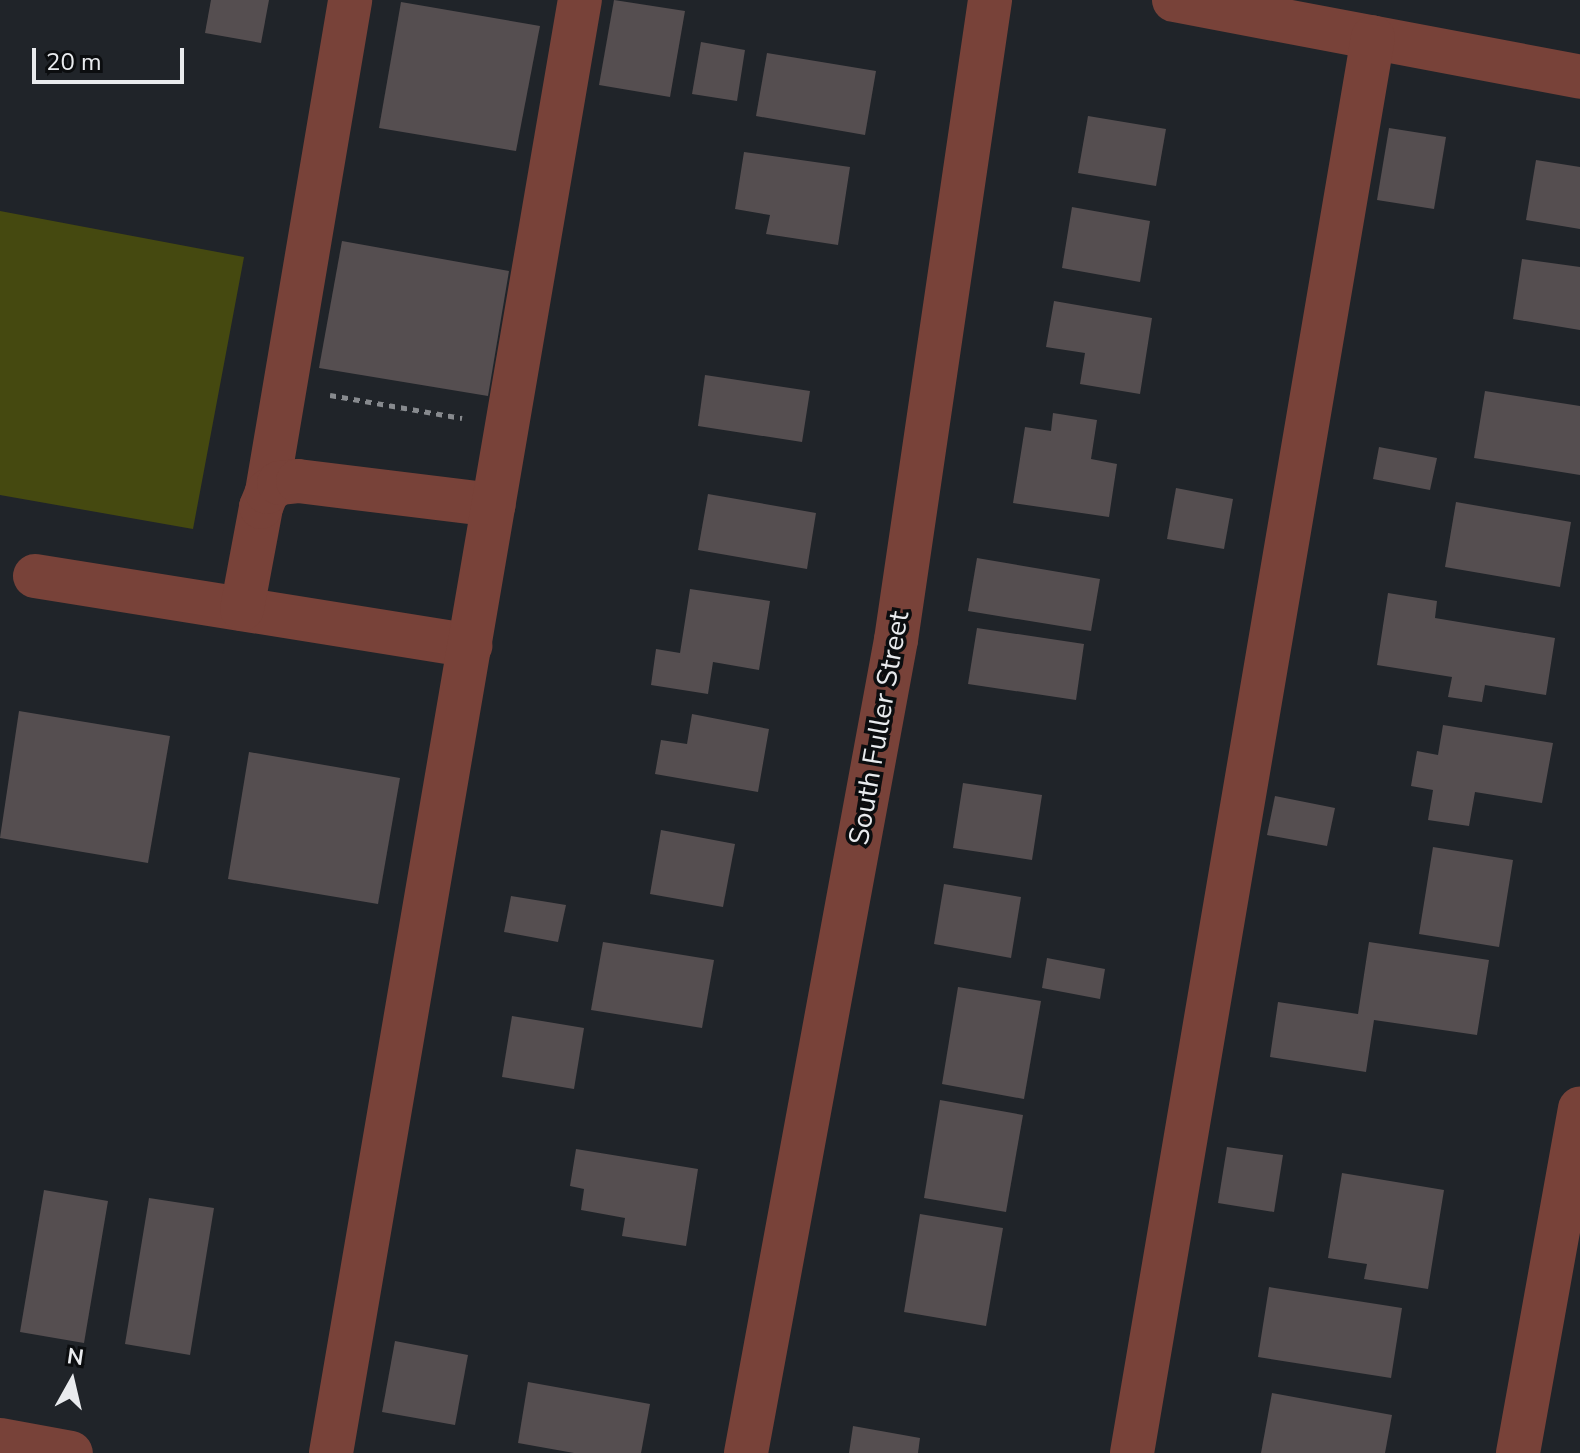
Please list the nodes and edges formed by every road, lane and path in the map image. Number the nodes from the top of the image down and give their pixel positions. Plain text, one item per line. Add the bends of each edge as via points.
1 (350, 0) edge
2 (580, 0) edge
3 (990, 0) edge
4 (1174, 0) edge
5 (1373, 37) junction
6 (1580, 77) edge
7 (267, 492) junction
8 (494, 505) junction
9 (35, 576) dead end
10 (242, 609) junction
11 (470, 646) junction
12 (1580, 1109) edge
13 (0, 1440) edge
14 (71, 1453) edge
15 (331, 1453) edge
16 (746, 1453) edge
17 (1132, 1453) edge
18 (1518, 1453) edge

1 - 7 street
2 - 8 street
3 - 16 street, South Fuller Street via 896,640
4 - 5 street
5 - 6 street
5 - 17 street
7 - 8 street via 298,481
7 - 10 street
8 - 11 street
9 - 10 street
10 - 11 street
11 - 15 street
12 - 18 street
13 - 14 street

